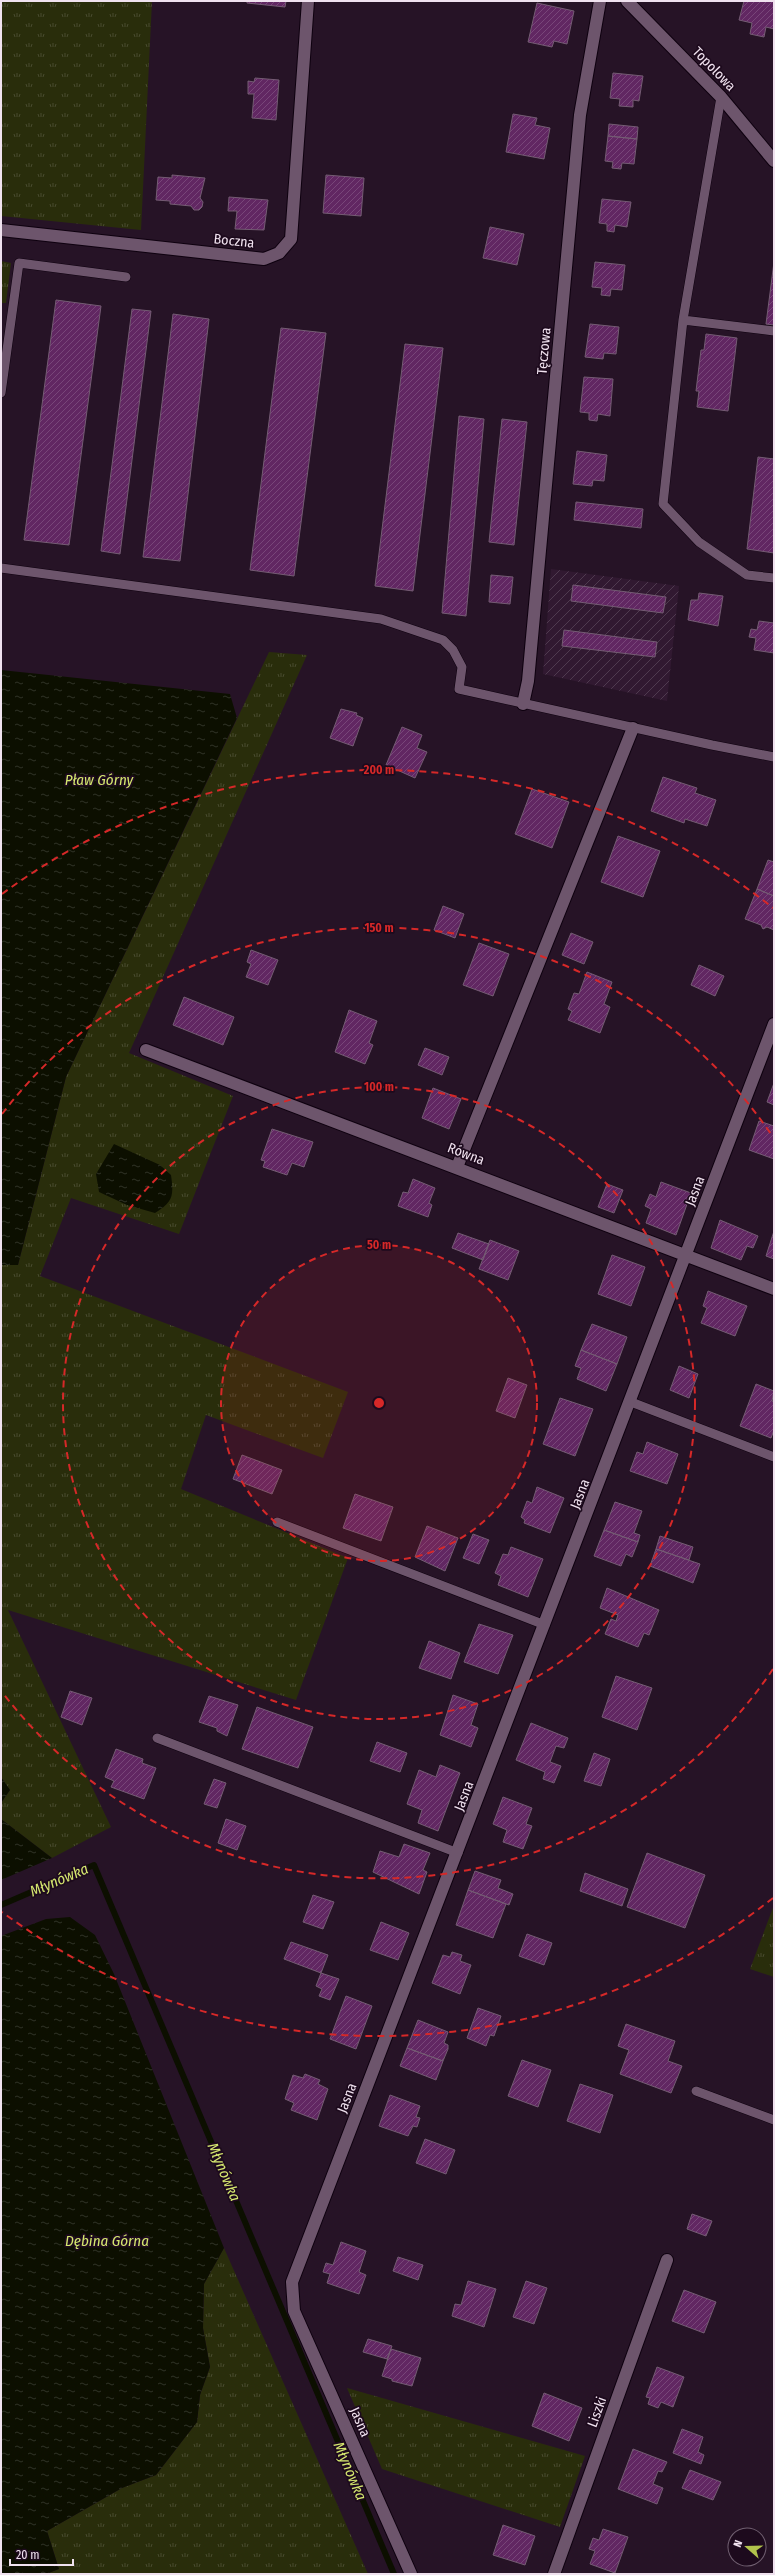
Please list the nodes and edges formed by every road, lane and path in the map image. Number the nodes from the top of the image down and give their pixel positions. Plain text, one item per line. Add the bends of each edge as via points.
1 (308, 1) edge
2 (600, 1) edge
3 (627, 1) edge
4 (721, 96) junction
5 (774, 161) edge
6 (1, 230) edge
7 (126, 277) dead end
8 (683, 320) junction
9 (774, 331) edge
10 (1, 393) edge
11 (1, 568) edge
12 (774, 578) edge
13 (524, 704) junction
14 (633, 728) junction
15 (774, 757) edge
16 (774, 1024) edge
17 (146, 1050) dead end
18 (456, 1167) junction
19 (687, 1255) junction
20 (774, 1289) edge
21 (631, 1402) junction
22 (774, 1456) edge
23 (277, 1522) dead end
24 (546, 1625) junction
25 (157, 1738) dead end
26 (458, 1854) junction
27 (696, 2090) dead end
28 (774, 2120) edge
29 (667, 2260) dead end
30 (411, 2574) edge
31 (554, 2574) edge

1 - 6 street, Boczna via 291,239 279,253 264,259
2 - 13 street, Tęczowa via 580,115
3 - 4 street, Topolowa
4 - 5 street, Topolowa
4 - 8 lane
7 - 10 lane via 19,263
8 - 9 lane
8 - 12 lane via 663,504 698,542 748,575
11 - 13 lane via 381,619 443,640 453,650 462,667 459,689
13 - 14 lane
14 - 15 lane
14 - 18 street
16 - 19 street, Jasna
17 - 18 street, Równa
18 - 19 street, Równa
19 - 20 street, Równa
19 - 21 street, Jasna
21 - 22 lane
21 - 24 street, Jasna
23 - 24 lane
24 - 26 street, Jasna
25 - 26 lane
26 - 30 street, Jasna via 292,2282 294,2311
27 - 28 lane
29 - 31 street, Liszki

